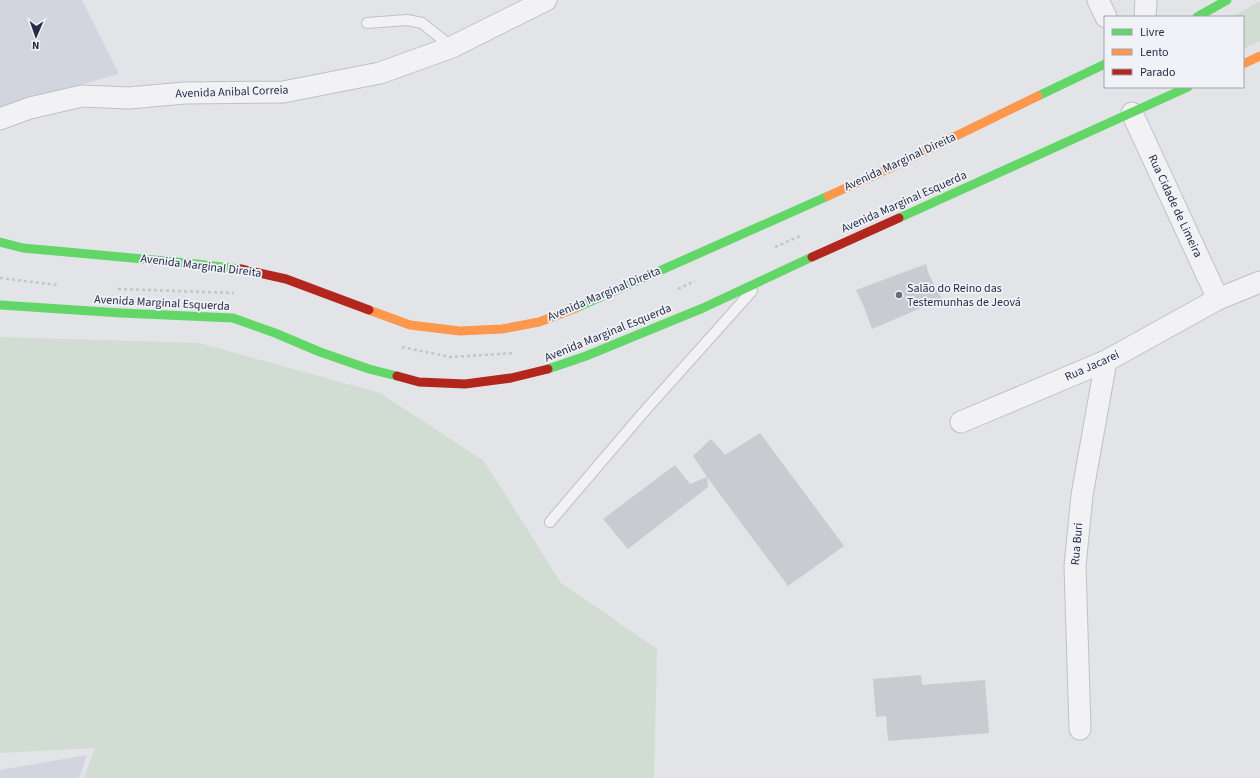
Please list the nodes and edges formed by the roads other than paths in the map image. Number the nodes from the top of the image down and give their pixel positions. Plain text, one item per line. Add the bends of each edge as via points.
1 (546, 0) edge
2 (1098, 0) edge
3 (1146, 0) edge
4 (1227, 0) edge
5 (1106, 16) edge
6 (1145, 16) edge
7 (1199, 16) edge
8 (367, 23) dead end
9 (452, 47) junction
10 (1260, 56) edge
11 (1104, 64) edge
12 (1244, 64) edge
13 (1186, 88) edge
14 (1132, 113) junction
15 (0, 119) edge
16 (0, 242) edge
17 (763, 279) junction
18 (1259, 283) edge
19 (1218, 299) junction
20 (0, 305) edge
21 (1106, 361) junction
22 (961, 422) dead end
23 (550, 522) dead end
24 (1080, 729) dead end

1 - 9 street, Avenida Anibal Correia
2 - 5 street
3 - 6 street
4 - 7 main road
8 - 9 lane via 407,20 422,23
9 - 15 street, Avenida Anibal Correia via 380,73 283,92 184,93 129,98 82,96 30,108
10 - 12 main road
11 - 16 main road, Avenida Marginal Direita via 886,170 714,248 572,310 539,322 502,329 460,331 410,325 286,279 247,270 23,248
13 - 14 main road, Avenida Marginal Esquerda
14 - 17 main road, Avenida Marginal Esquerda
14 - 19 street, Rua Cidade de Limeira
17 - 20 main road, Avenida Marginal Esquerda via 703,308 586,356 546,370 465,384 419,382 369,369 233,318
17 - 23 lane via 642,414
18 - 19 street, Rua Jacarei
19 - 21 street, Rua Jacarei
21 - 22 street, Rua Jacarei
21 - 24 street, Rua Buri via 1082,496 1075,566

